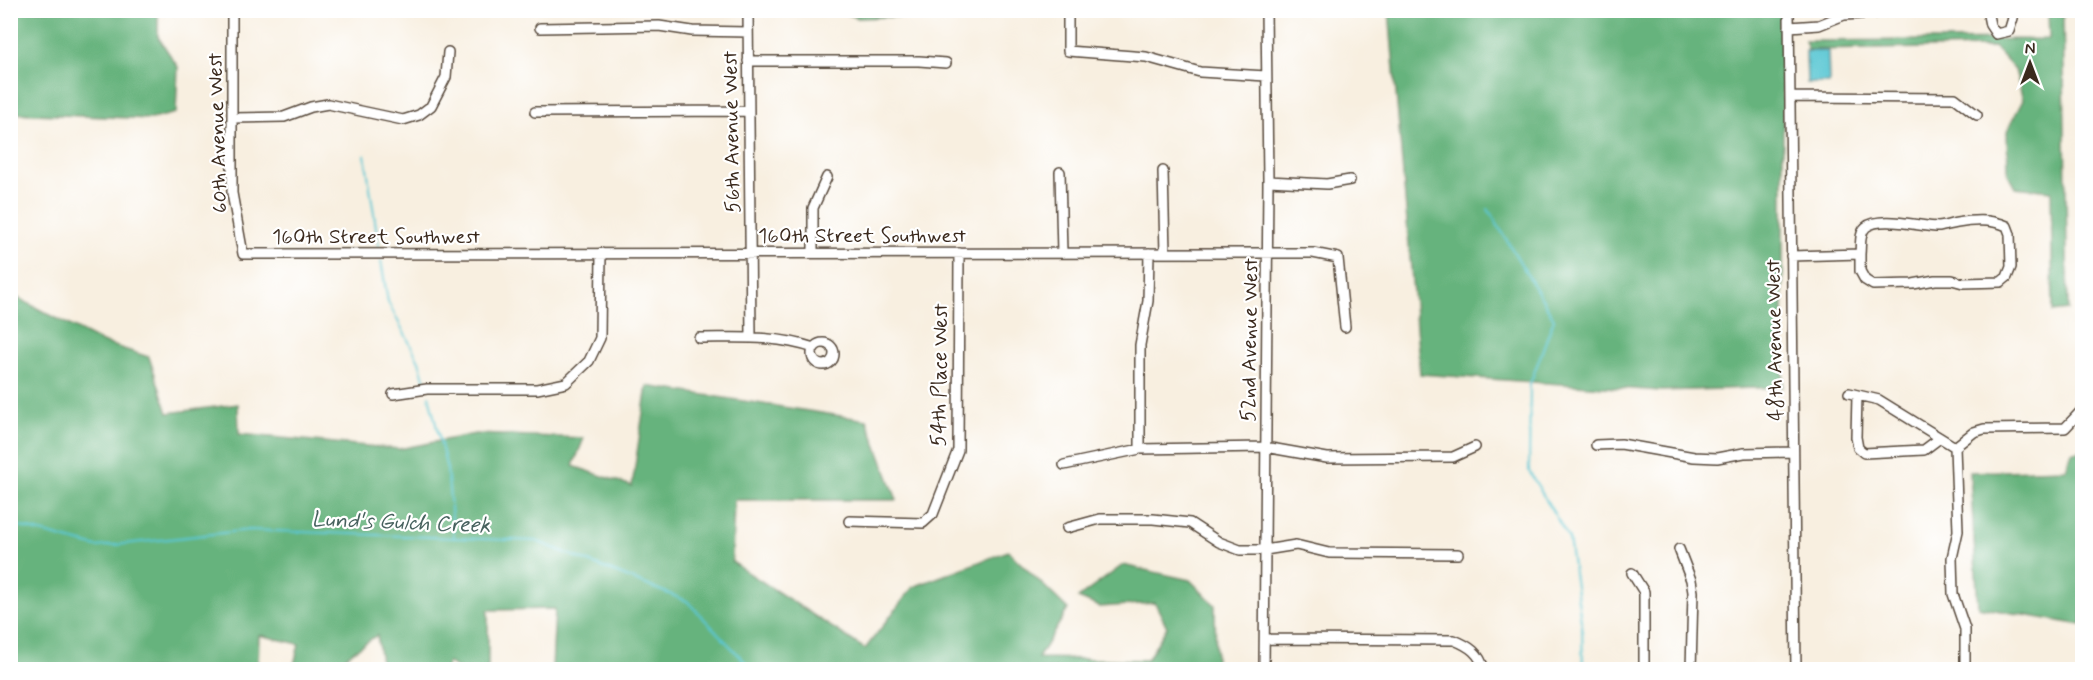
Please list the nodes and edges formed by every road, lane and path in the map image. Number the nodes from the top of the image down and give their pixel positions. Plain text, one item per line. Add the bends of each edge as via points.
1 (232, 10) edge
2 (748, 10) edge
3 (1068, 10) edge
4 (1266, 10) edge
5 (1789, 10) edge
6 (1891, 10) edge
7 (1987, 10) edge
8 (2010, 10) edge
9 (1789, 27) junction
10 (540, 28) dead end
11 (748, 32) junction
12 (448, 52) dead end
13 (748, 61) junction
14 (946, 63) dead end
15 (1266, 76) junction
16 (1790, 98) junction
17 (748, 111) junction
18 (535, 112) dead end
19 (1977, 115) dead end
20 (233, 118) junction
21 (1163, 171) dead end
22 (1060, 172) dead end
23 (827, 177) dead end
24 (1350, 180) dead end
25 (1268, 181) junction
26 (751, 253) junction
27 (813, 253) junction
28 (959, 253) junction
29 (1062, 253) junction
30 (1149, 253) junction
31 (1165, 253) junction
32 (1268, 253) junction
33 (243, 254) joint
34 (601, 254) junction
35 (1860, 254) junction
36 (1791, 256) junction
37 (1345, 327) dead end
38 (699, 338) dead end
39 (751, 338) junction
40 (814, 348) dead end
41 (393, 394) dead end
42 (2082, 410) edge
43 (1940, 438) junction
44 (1596, 445) dead end
45 (1265, 447) junction
46 (1475, 447) dead end
47 (1955, 447) junction
48 (1140, 448) junction
49 (1793, 452) junction
50 (1064, 465) dead end
51 (849, 520) dead end
52 (1067, 528) dead end
53 (1679, 549) dead end
54 (1265, 550) junction
55 (1458, 554) dead end
56 (1632, 573) dead end
57 (1264, 639) junction
58 (1264, 669) edge
59 (1484, 669) edge
60 (1644, 669) edge
61 (1691, 669) edge
62 (1796, 669) edge
63 (1968, 669) edge

1 - 20 street, 60th Avenue West
2 - 11 street, 56th Avenue West
3 - 15 street via 1068,51 1146,57 1200,72
4 - 15 street, 52nd Avenue West
5 - 9 street, 48th Avenue West
6 - 9 street
7 - 8 street via 1996,34 2009,31 2013,18
9 - 16 street, 48th Avenue West
10 - 11 street via 659,27
11 - 13 street, 56th Avenue West
12 - 20 street via 446,76 431,106 403,120 328,104 284,117
13 - 14 street
13 - 17 street, 56th Avenue West
15 - 25 street, 52nd Avenue West
16 - 19 street via 1955,98
16 - 36 street, 48th Avenue West
17 - 18 street
17 - 26 street, 56th Avenue West
20 - 33 street, 60th Avenue West via 232,193
21 - 31 street
22 - 29 street
23 - 27 street via 813,208
24 - 25 street via 1327,184
25 - 32 street, 52nd Avenue West
26 - 27 street, 160th Street Southwest
26 - 34 street, 160th Street Southwest
26 - 39 street, 56th Avenue West
27 - 28 street, 160th Street Southwest
28 - 29 street, 160th Street Southwest
28 - 51 street, 54th Place West via 958,450 933,514 924,523
29 - 30 street, 160th Street Southwest
30 - 31 street, 160th Street Southwest
30 - 48 street via 1148,301 1140,345
31 - 32 street, 160th Street Southwest
32 - 37 street, 160th Street Southwest via 1313,253 1338,258
32 - 45 street, 52nd Avenue West
33 - 34 street, 160th Street Southwest
34 - 41 street via 600,338 589,362 566,383 537,388 427,389
35 - 35 street via 1860,271 1873,285 1935,280 2001,282 2011,267 2010,234 2007,226 1997,221 1940,227 1874,223 1862,234
35 - 36 street
36 - 49 street, 48th Avenue West
38 - 39 street
39 - 40 street via 792,340
42 - 47 street via 2065,428 1984,429
43 - 43 street via 1879,400 1853,394 1858,448 1864,453 1924,450
43 - 47 street
44 - 49 street via 1621,444 1717,458
45 - 46 street via 1327,458 1453,457
45 - 48 street
45 - 54 street, 52nd Avenue West
47 - 63 street via 1958,531 1952,558 1953,594 1965,629
48 - 50 street
49 - 62 street, 48th Avenue West
52 - 54 street via 1100,519 1190,523 1240,550
53 - 61 street via 1693,592
54 - 55 street via 1296,545 1329,553
54 - 57 street, 52nd Avenue West
56 - 60 street via 1644,592
57 - 58 street, 52nd Avenue West
57 - 59 street via 1454,640 1478,654

